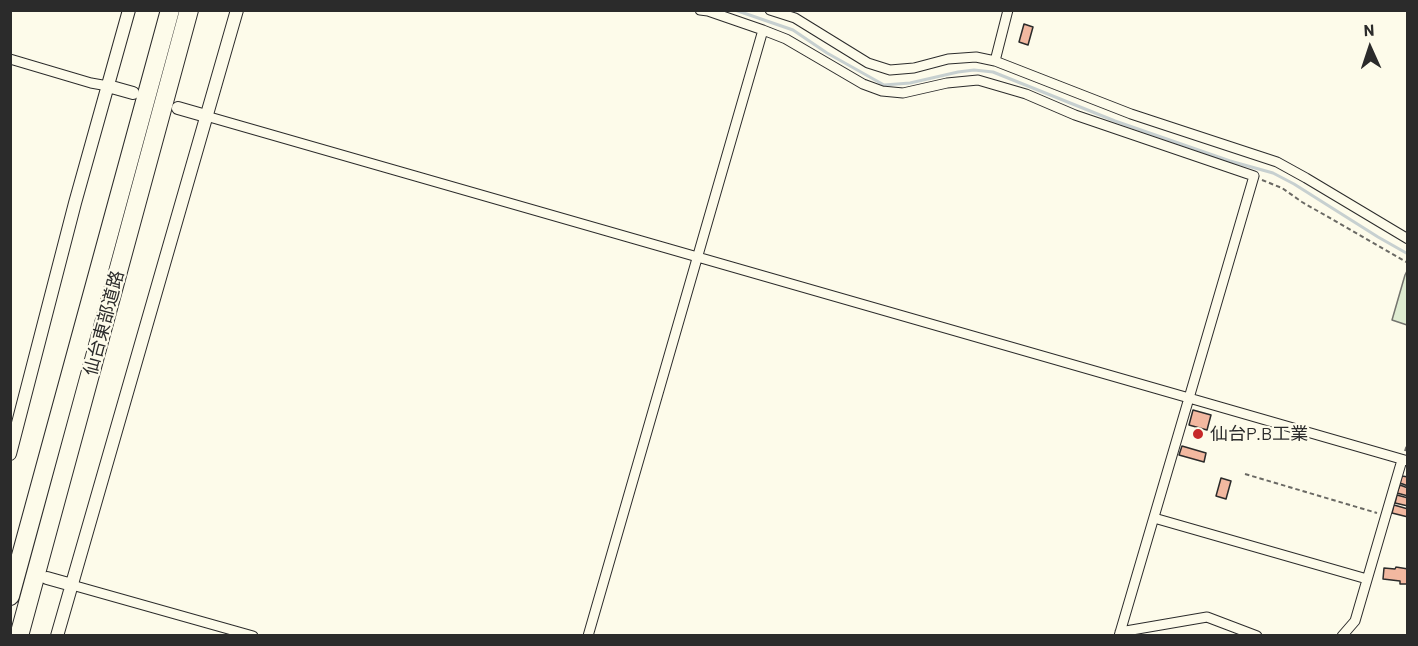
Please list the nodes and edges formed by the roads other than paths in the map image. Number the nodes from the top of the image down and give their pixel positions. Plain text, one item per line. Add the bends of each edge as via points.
1 (129, 10) edge
2 (170, 10) edge
3 (189, 10) edge
4 (237, 10) edge
5 (700, 10) edge
6 (770, 10) edge
7 (1008, 10) edge
8 (763, 30) junction
9 (10, 59) edge
10 (994, 62) junction
11 (108, 86) junction
12 (133, 93) dead end
13 (178, 108) dead end
14 (206, 116) junction
15 (1407, 239) edge
16 (698, 257) junction
17 (1189, 398) junction
18 (10, 454) edge
19 (1405, 460) edge
20 (1154, 518) junction
21 (47, 578) dead end
22 (1367, 579) junction
23 (72, 585) junction
24 (10, 596) edge
25 (1119, 634) edge
26 (19, 636) edge
27 (57, 636) edge
28 (253, 636) edge
29 (588, 636) edge
30 (1257, 636) edge
31 (1342, 636) edge

1 - 11 street
2 - 24 highway, 仙台東部道路
3 - 26 highway, 仙台東部道路
4 - 14 street
5 - 8 street
6 - 10 street via 795,18 868,63 890,70 948,59 976,57
7 - 10 street
8 - 16 street
8 - 17 street via 786,39 863,84 882,90 903,93 978,80 1254,176
9 - 11 street
10 - 15 street via 1131,114 1277,162
11 - 12 street
11 - 18 street
13 - 14 street
14 - 16 street
14 - 23 street
16 - 17 street
16 - 29 street
17 - 19 street
17 - 20 street
19 - 22 street
20 - 22 street
20 - 25 street
21 - 23 street
22 - 31 street via 1355,621
23 - 27 street
23 - 28 street
25 - 30 street via 1208,617

